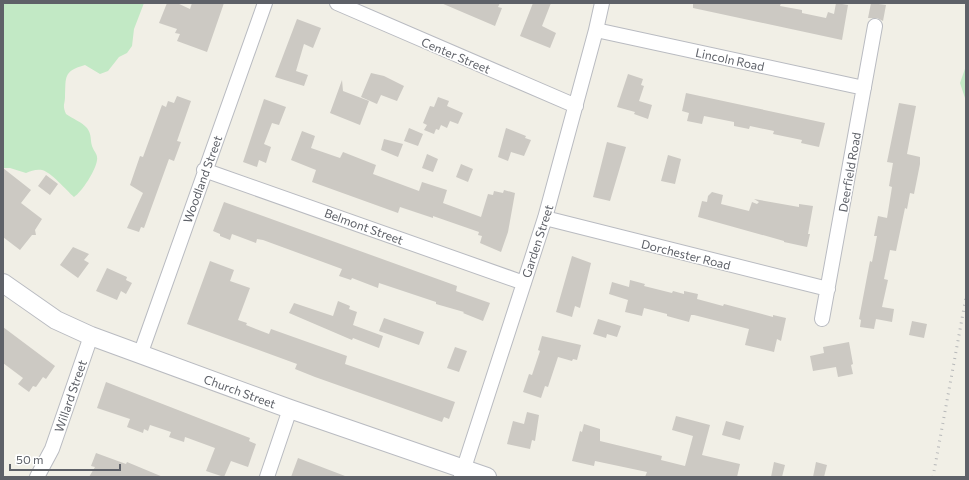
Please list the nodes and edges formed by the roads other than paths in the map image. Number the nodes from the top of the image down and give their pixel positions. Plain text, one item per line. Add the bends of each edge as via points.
1 (265, 3) edge
2 (337, 3) edge
3 (602, 3) edge
4 (875, 26) dead end
5 (596, 30) junction
6 (864, 88) junction
7 (576, 106) junction
8 (204, 170) junction
9 (545, 218) junction
10 (3, 283) edge
11 (524, 283) junction
12 (828, 289) junction
13 (822, 319) dead end
14 (91, 336) junction
15 (140, 355) junction
16 (290, 409) junction
17 (462, 474) edge
18 (37, 477) edge
19 (267, 477) edge
20 (487, 477) edge

1 - 8 street, Woodland Street
2 - 7 street, Center Street
3 - 5 street, Garden Street
4 - 6 street, Deerfield Road
5 - 6 street, Lincoln Road
5 - 7 street, Garden Street
6 - 12 street, Deerfield Road
7 - 9 street, Garden Street
8 - 11 street, Belmont Street
8 - 15 street, Woodland Street
9 - 11 street, Garden Street
9 - 12 street, Dorchester Road
10 - 14 street, Church Street via 56,320
11 - 17 street, Garden Street
12 - 13 street, Deerfield Road
14 - 15 street, Church Street
14 - 18 street, Willard Street via 52,449
15 - 16 street, Church Street
16 - 17 street, Church Street
16 - 19 street
17 - 20 street, Church Street

